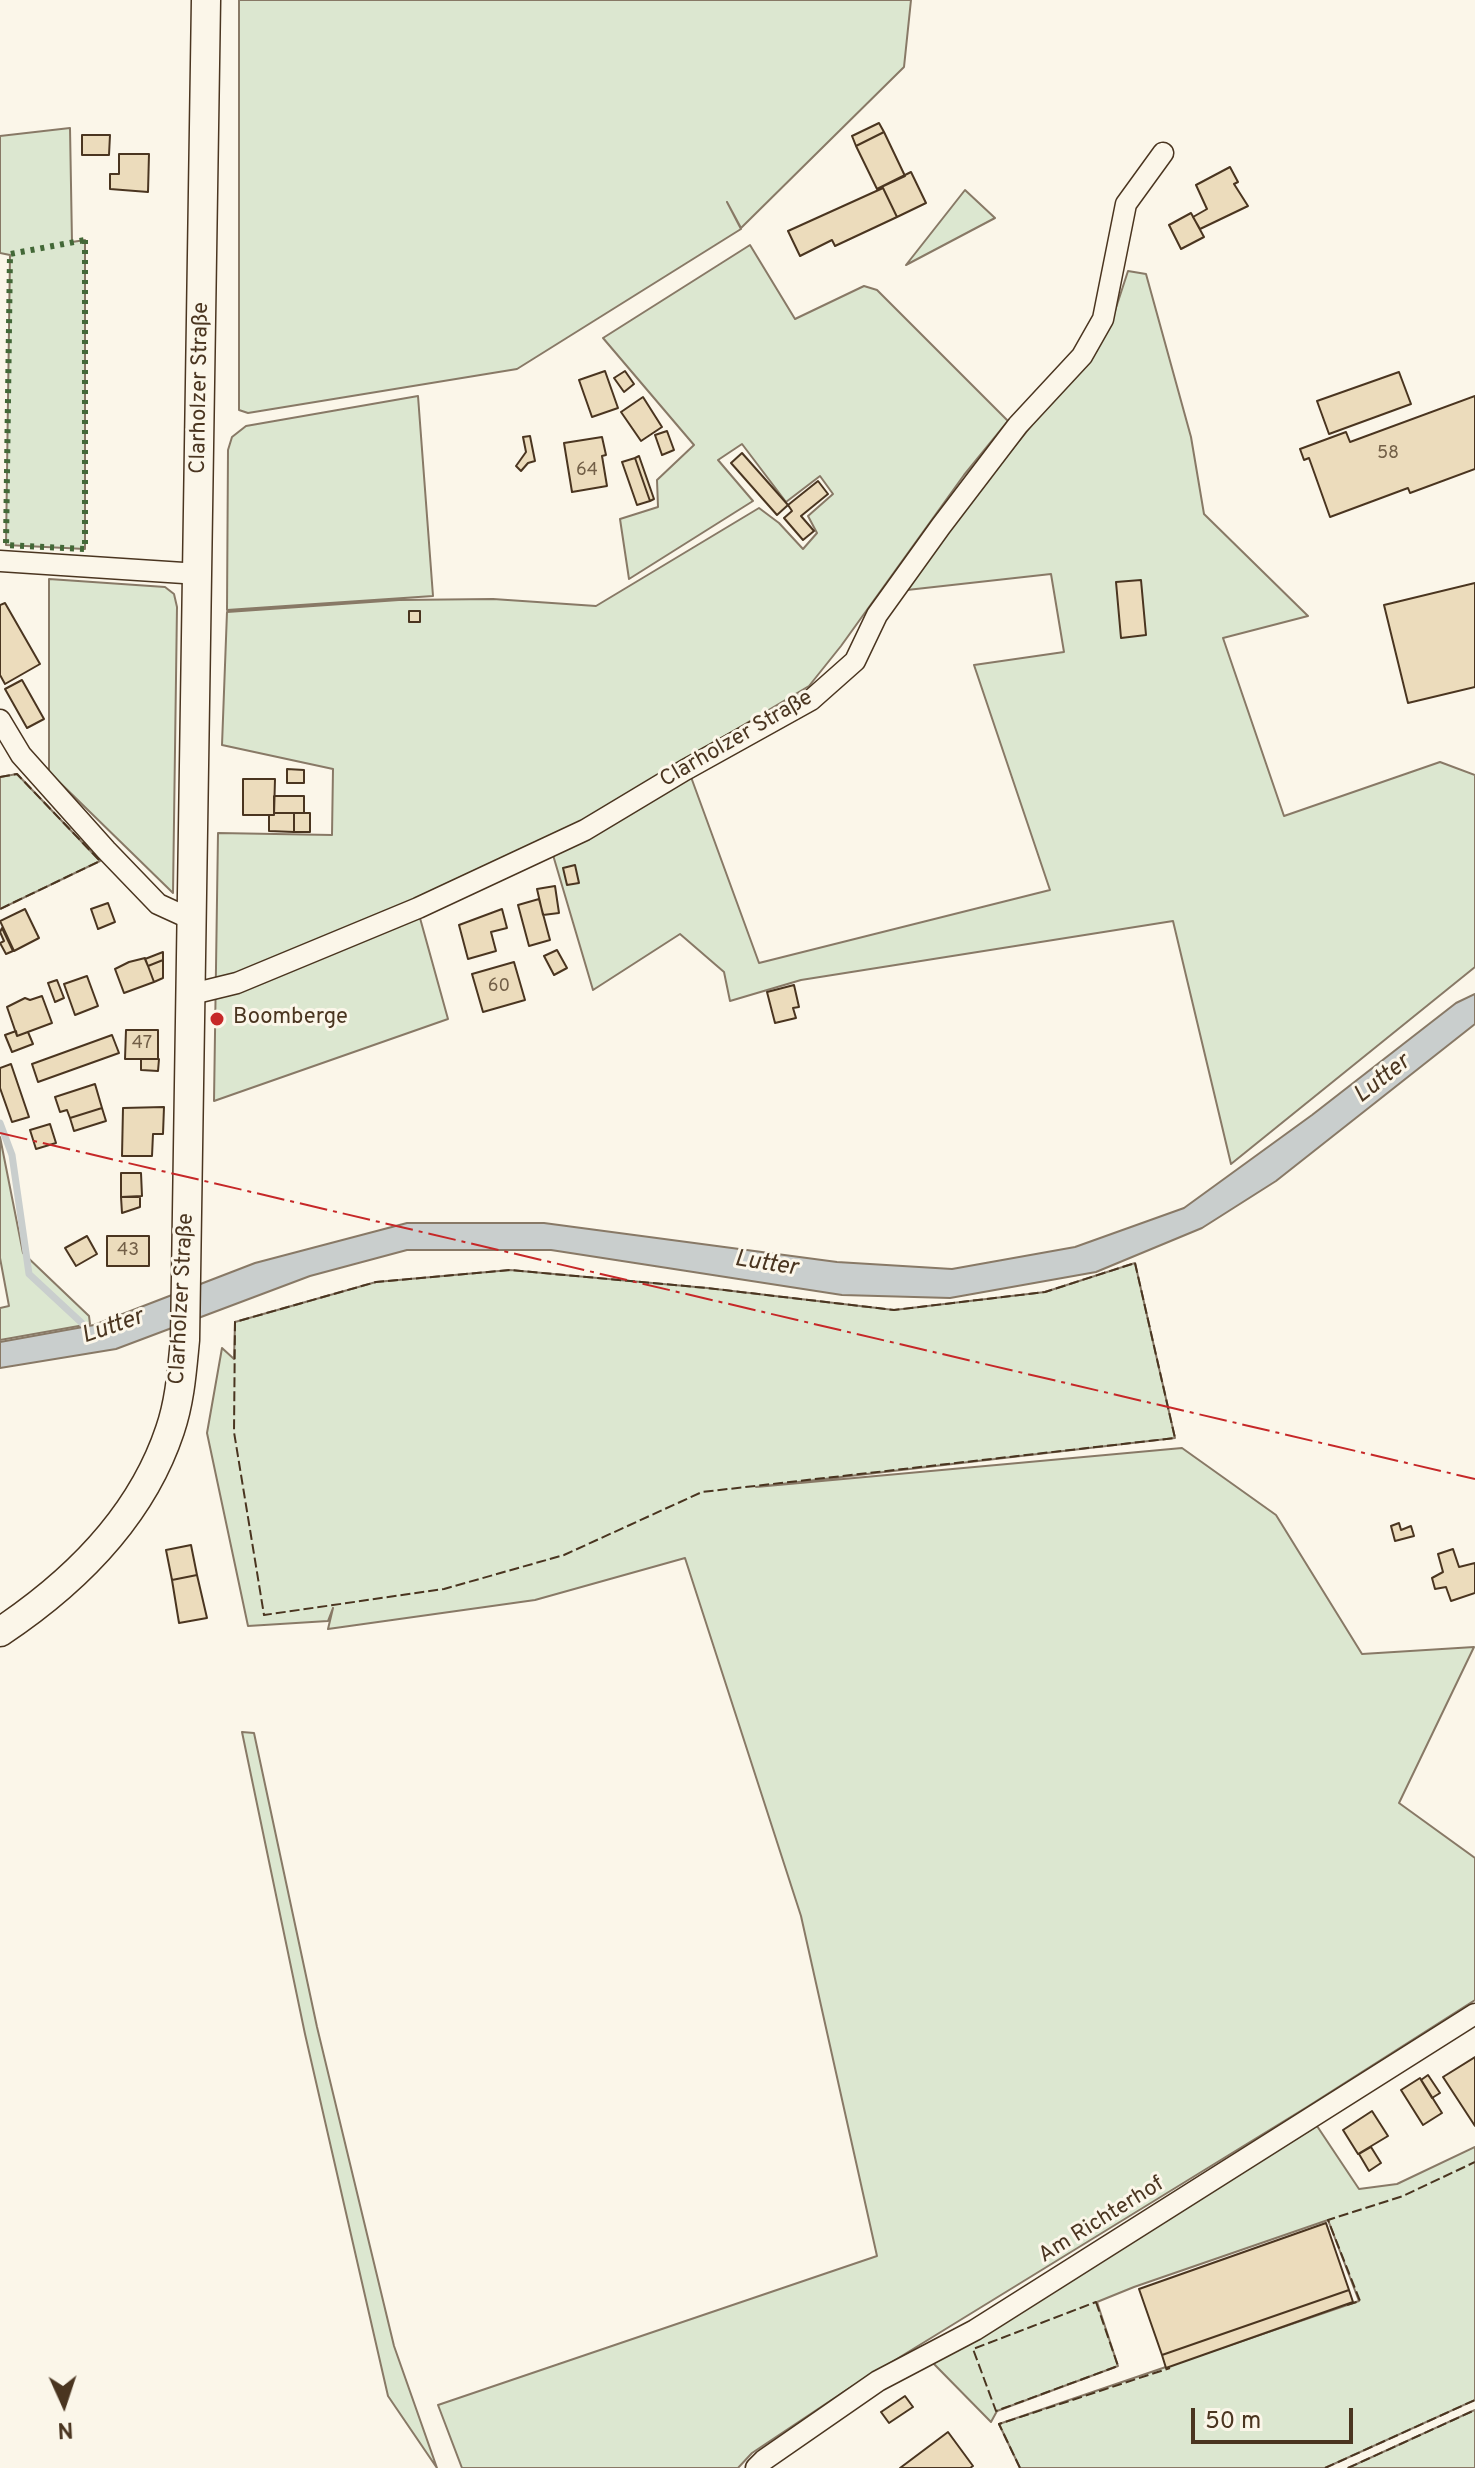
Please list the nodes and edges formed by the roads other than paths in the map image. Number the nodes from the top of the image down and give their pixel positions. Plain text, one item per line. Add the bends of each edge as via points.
1 (206, 0) edge
2 (1163, 153) dead end
3 (0, 561) edge
4 (199, 574) junction
5 (0, 720) edge
6 (193, 920) junction
7 (192, 994) junction
8 (0, 1632) edge
9 (1475, 2014) edge
10 (756, 2468) edge

1 - 4 street, Clarholzer Straße
2 - 7 street, Clarholzer Straße via 1126,204 1103,319 1082,356 1018,425 941,526 877,615 855,661 811,700 571,837 237,983
3 - 4 street
4 - 6 street, Clarholzer Straße
5 - 6 street via 21,755 158,904
6 - 7 street, Clarholzer Straße
7 - 8 street, Clarholzer Straße via 185,1340 170,1429 134,1506 99,1550
9 - 10 street, Am Richterhof via 975,2330 878,2381

